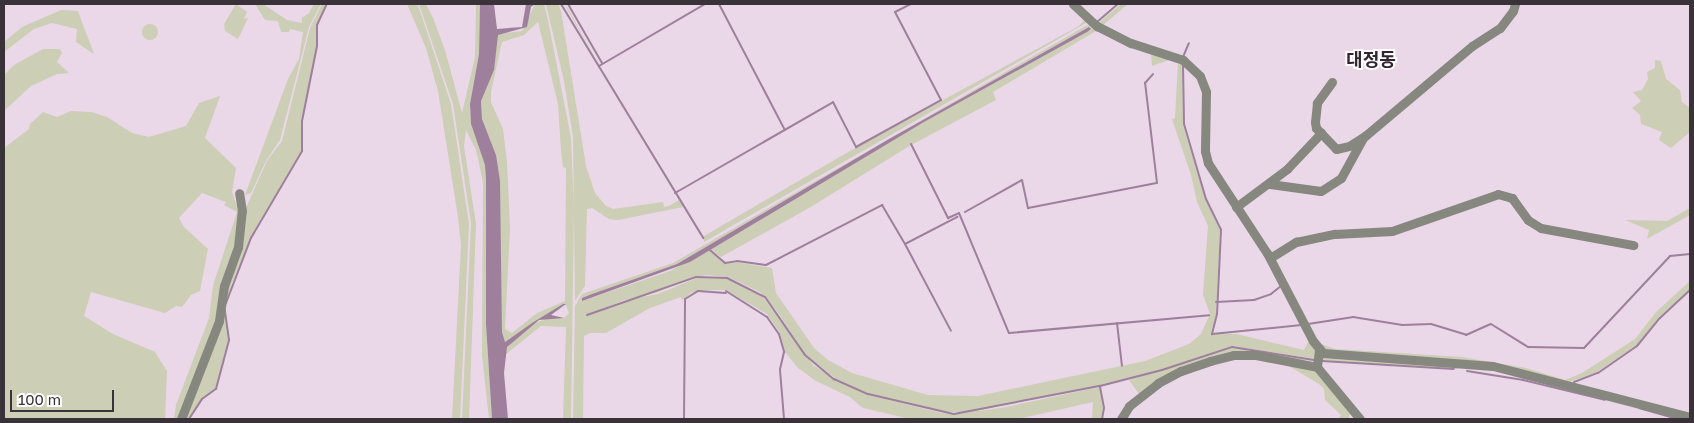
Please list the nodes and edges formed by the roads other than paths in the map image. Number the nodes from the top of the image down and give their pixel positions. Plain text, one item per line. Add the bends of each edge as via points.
1 (1073, 4) edge
2 (1514, 4) edge
3 (1332, 82) dead end
4 (1321, 133) junction
5 (1365, 136) junction
6 (1270, 184) junction
7 (239, 193) dead end
8 (1236, 207) junction
9 (1633, 245) dead end
10 (1270, 258) junction
11 (1318, 350) junction
12 (1317, 367) junction
13 (1690, 417) edge
14 (181, 419) edge
15 (1121, 419) edge
16 (1360, 419) edge

1 - 8 street via 1097,26 1131,43 1183,60 1200,76 1206,92 1206,158
2 - 5 street via 1513,11 1500,28 1472,46
3 - 4 street via 1317,103 1315,122
4 - 5 street via 1336,148 1349,146
4 - 6 street
5 - 6 street via 1341,178 1322,191
6 - 8 street
7 - 14 street via 242,211 238,247 224,286 219,322
8 - 10 street
9 - 10 street via 1541,228 1528,220 1512,198 1498,194 1392,231 1335,234 1296,242
10 - 11 street
11 - 12 street
11 - 13 street via 1337,355 1493,366
12 - 15 street via 1256,355 1216,360 1182,370 1158,383 1129,406
12 - 16 street

